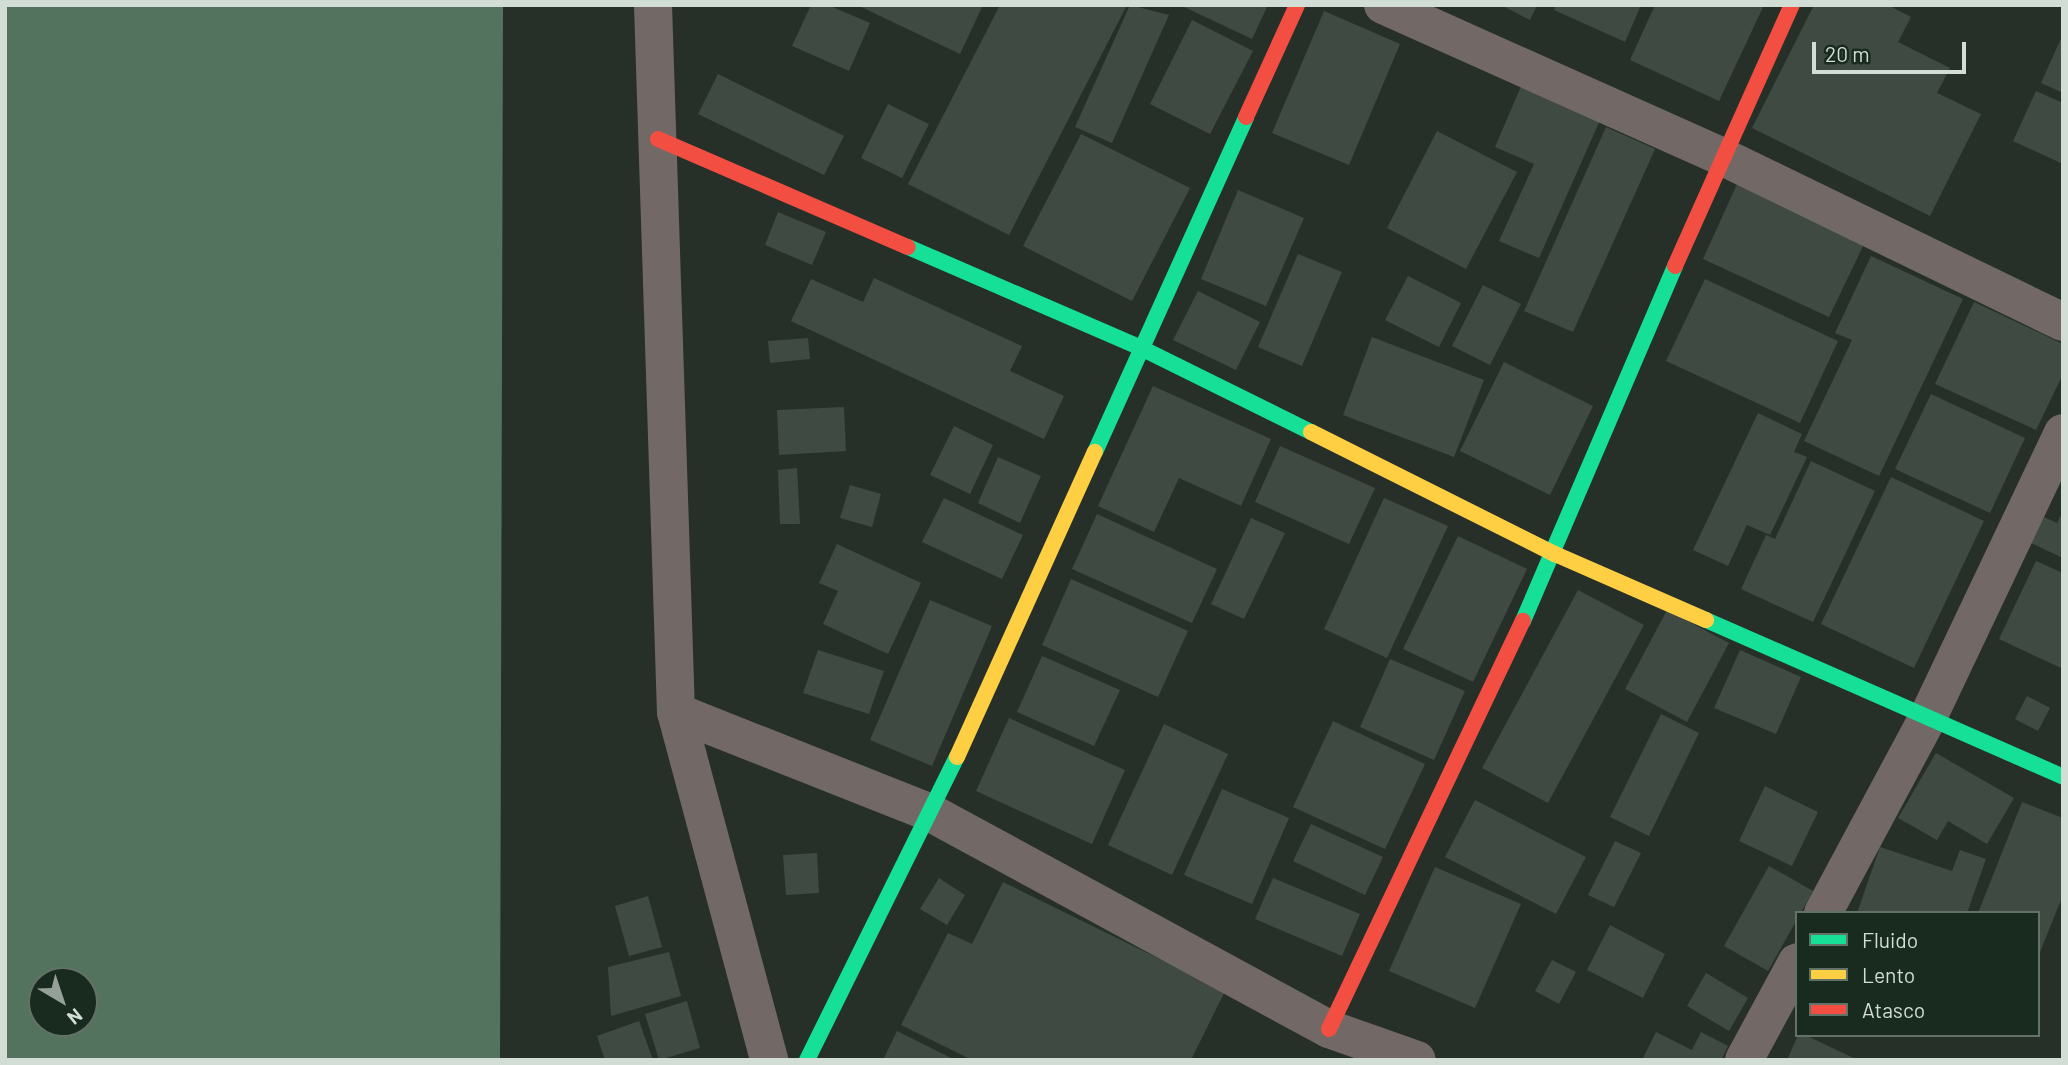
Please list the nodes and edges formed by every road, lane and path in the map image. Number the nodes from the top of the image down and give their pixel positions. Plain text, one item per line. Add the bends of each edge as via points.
1 (653, 5) edge
2 (1297, 5) edge
3 (1383, 5) edge
4 (1792, 5) edge
5 (658, 139) junction
6 (1721, 156) junction
7 (2063, 321) edge
8 (1139, 347) junction
9 (2063, 433) edge
10 (1555, 554) junction
11 (676, 712) junction
12 (1928, 715) junction
13 (2063, 777) edge
14 (931, 814) junction
15 (1824, 911) edge
16 (1795, 966) edge
17 (1329, 1029) junction
18 (769, 1060) edge
19 (807, 1060) edge
20 (1417, 1060) edge
21 (1744, 1060) edge

1 - 5 street
2 - 8 street
3 - 6 street
4 - 6 street
5 - 8 street
5 - 11 street
6 - 7 street
6 - 10 street
8 - 10 street
8 - 14 street
9 - 12 street
10 - 12 street
10 - 17 street
11 - 14 street
11 - 18 street
12 - 13 street
12 - 15 street
14 - 17 street
14 - 19 street
16 - 21 street
17 - 20 street

